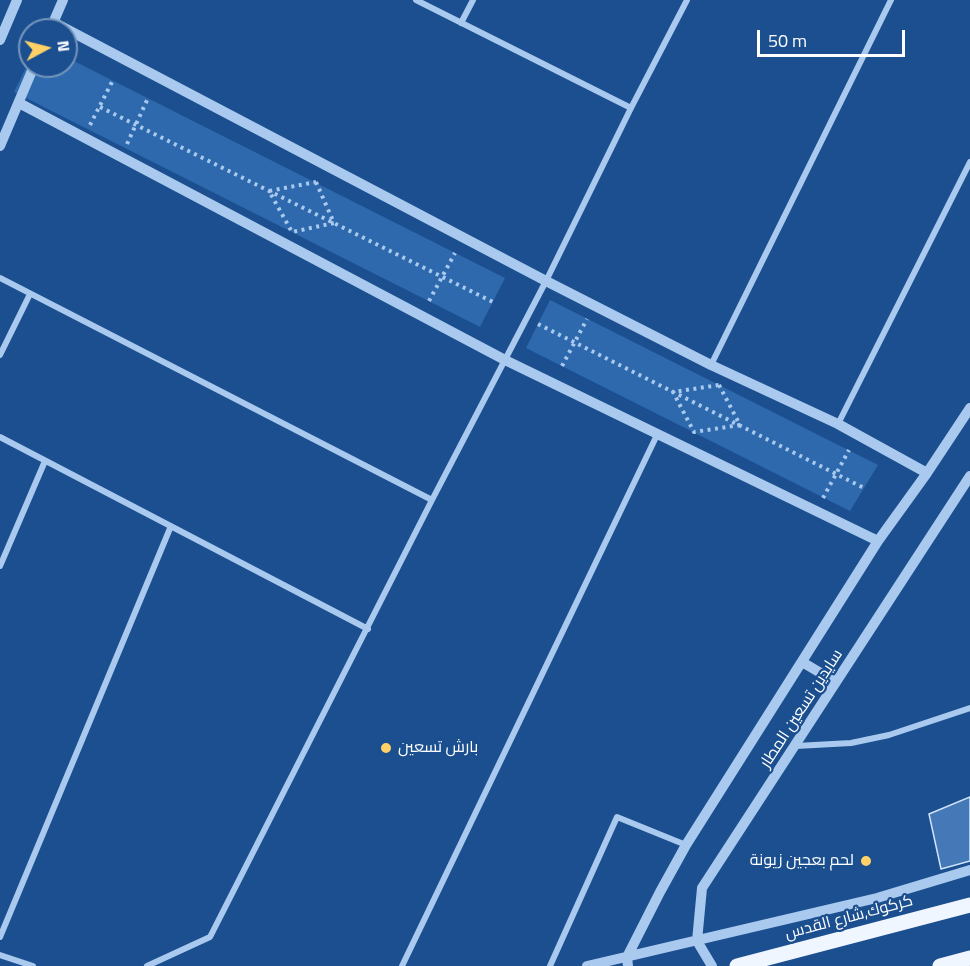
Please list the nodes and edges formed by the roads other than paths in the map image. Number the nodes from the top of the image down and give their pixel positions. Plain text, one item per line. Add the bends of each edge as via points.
1 (17, 0) edge
2 (63, 0) edge
3 (416, 0) edge
4 (473, 0) edge
5 (687, 0) edge
6 (891, 0) edge
7 (55, 18) edge
8 (462, 23) junction
9 (78, 39) edge
10 (0, 40) edge
11 (29, 78) edge
12 (18, 103) junction
13 (631, 108) junction
14 (0, 146) edge
15 (970, 162) edge
16 (0, 278) edge
17 (546, 281) junction
18 (30, 294) junction
19 (0, 355) edge
20 (505, 360) junction
21 (711, 365) junction
22 (970, 408) edge
23 (838, 424) junction
24 (657, 435) junction
25 (0, 437) edge
26 (45, 461) junction
27 (927, 472) junction
28 (970, 476) edge
29 (432, 500) junction
30 (171, 526) junction
31 (878, 541) junction
32 (0, 566) edge
33 (368, 629) junction
34 (802, 662) junction
35 (837, 682) junction
36 (970, 708) edge
37 (796, 746) junction
38 (686, 845) junction
39 (970, 870) edge
40 (970, 906) edge
41 (0, 937) edge
42 (698, 941) junction
43 (0, 955) edge
44 (970, 958) edge
45 (628, 962) edge
46 (33, 966) edge
47 (147, 966) edge
48 (402, 966) edge
49 (550, 966) edge
50 (587, 966) edge
51 (712, 966) edge
52 (737, 966) edge
53 (940, 966) edge

1 - 10 street
2 - 7 street
3 - 8 street
4 - 8 street
5 - 13 street
6 - 21 street
8 - 13 street
9 - 17 street
11 - 12 street
12 - 14 street
12 - 20 street
13 - 17 street
15 - 23 street
16 - 18 street
17 - 20 street
17 - 21 street
18 - 19 street
18 - 29 street
20 - 24 street
20 - 29 street
21 - 23 street
22 - 27 street
23 - 27 street
24 - 31 street
24 - 48 street
25 - 26 street
26 - 30 street
26 - 32 street
27 - 31 street
28 - 35 street, سايدين تسعين المطار
29 - 33 street
30 - 33 street
30 - 41 street
31 - 34 street
33 - 47 street via 210,937
34 - 35 street
34 - 38 street
35 - 37 street, سايدين تسعين المطار
36 - 37 street via 880,738 851,744
37 - 42 street, سايدين تسعين المطار via 702,888
38 - 45 street
38 - 49 street via 617,817
39 - 42 street via 877,898
40 - 52 main road, كركوك,شارع القدس
42 - 45 street
42 - 51 street
43 - 46 street
44 - 53 main road
45 - 50 street

